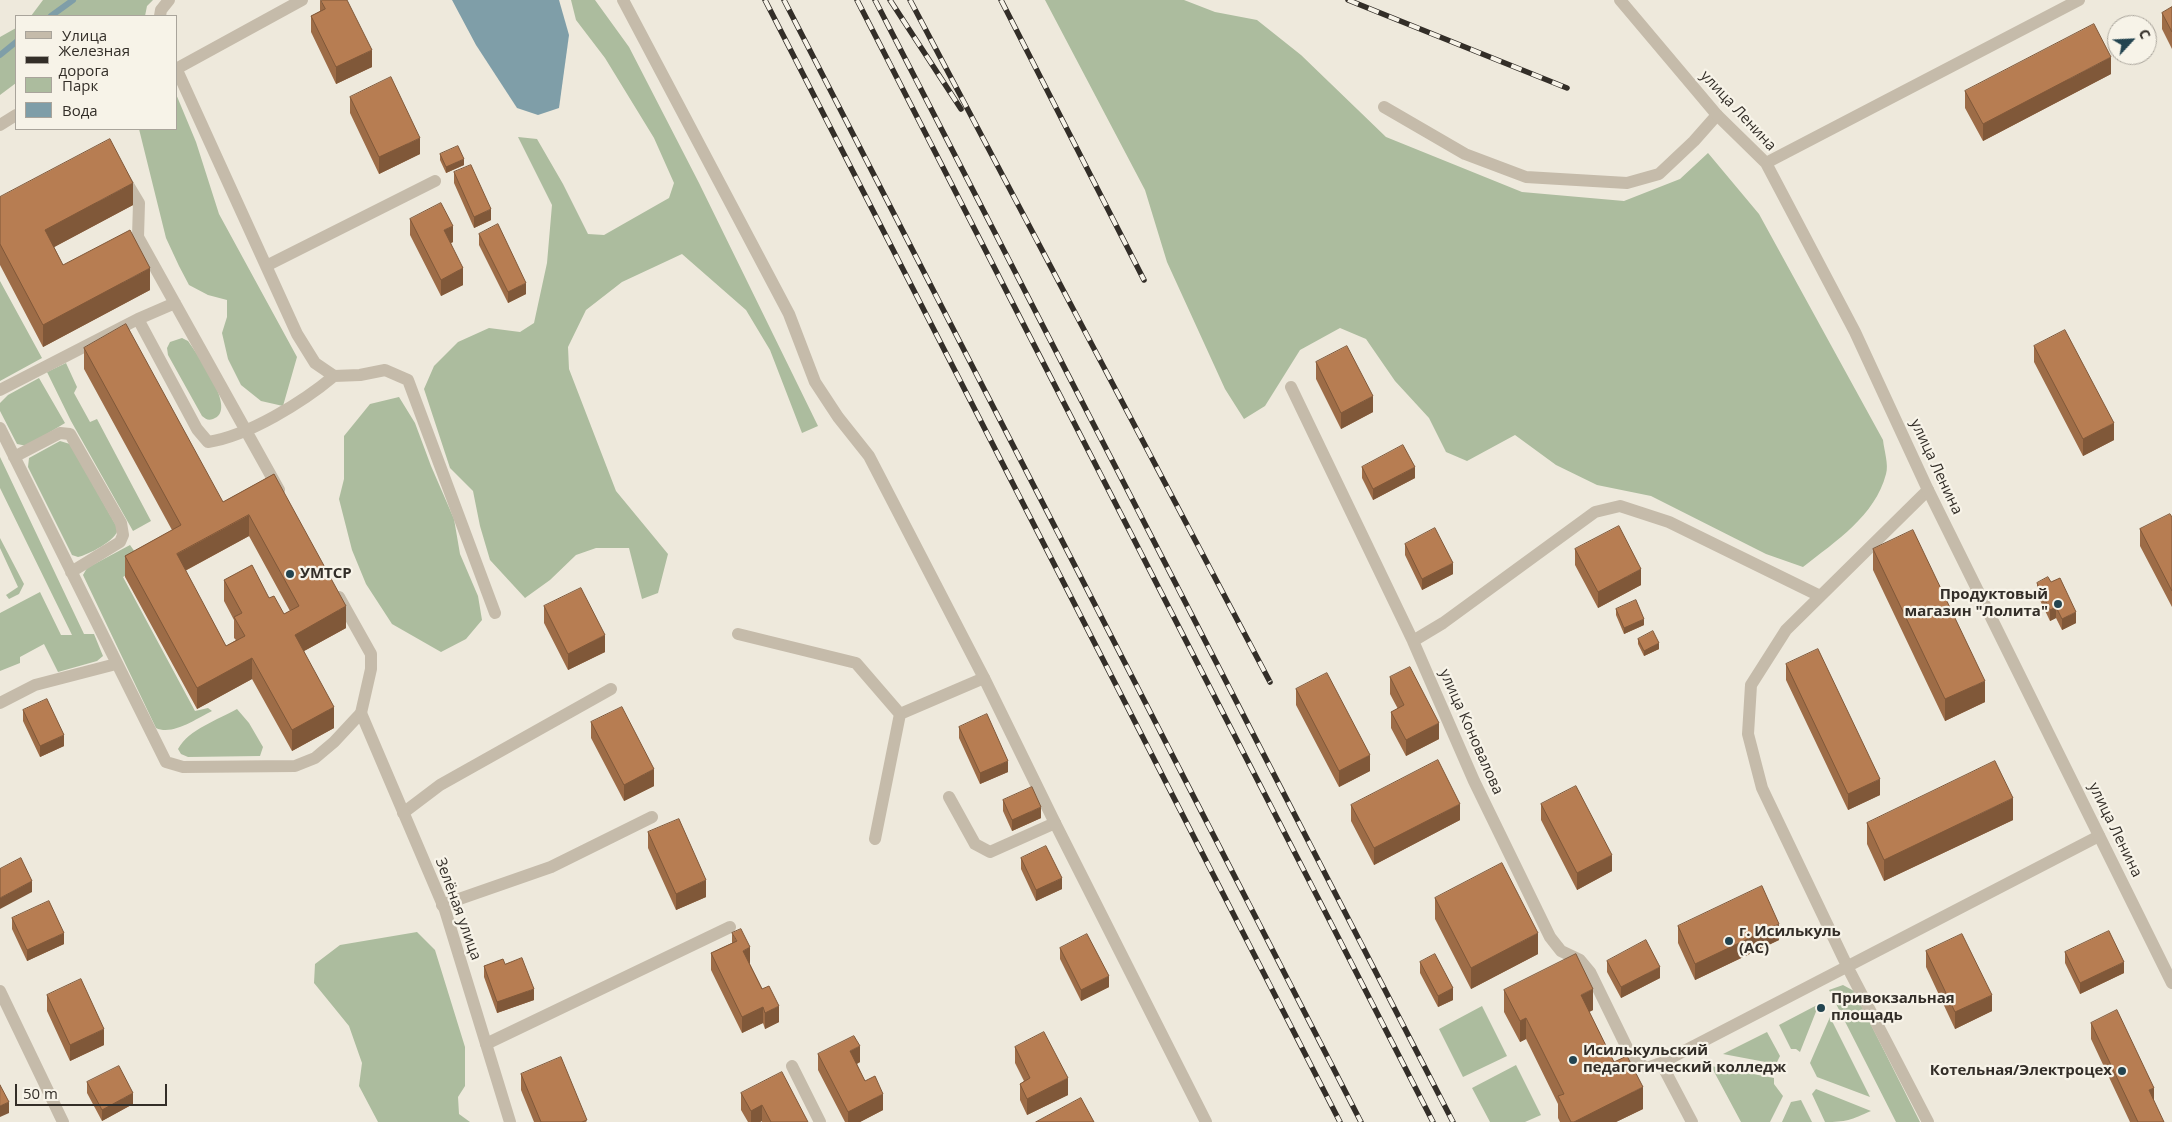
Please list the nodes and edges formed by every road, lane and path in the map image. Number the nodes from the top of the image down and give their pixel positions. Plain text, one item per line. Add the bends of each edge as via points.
1 (169, 0) edge
2 (302, 0) edge
3 (623, 0) edge
4 (1620, 0) edge
5 (2079, 0) edge
6 (160, 15) edge
7 (178, 67) edge
8 (178, 72) edge
9 (1384, 107) dead end
10 (1717, 116) junction
11 (15, 117) edge
12 (0, 125) edge
13 (1766, 163) junction
14 (119, 170) edge
15 (435, 181) dead end
16 (266, 266) junction
17 (175, 303) junction
18 (138, 319) junction
19 (334, 376) junction
20 (1291, 387) dead end
21 (0, 390) edge
22 (0, 428) edge
23 (246, 430) junction
24 (14, 457) junction
25 (1928, 490) junction
26 (284, 499) edge
27 (71, 572) junction
28 (332, 586) edge
29 (1820, 596) junction
30 (495, 613) dead end
31 (738, 634) dead end
32 (1413, 641) junction
33 (116, 664) junction
34 (984, 678) junction
35 (611, 689) dead end
36 (0, 703) edge
37 (361, 713) junction
38 (900, 714) junction
39 (949, 797) dead end
40 (403, 813) junction
41 (652, 817) dead end
42 (1054, 823) junction
43 (2100, 836) junction
44 (875, 839) dead end
45 (442, 905) junction
46 (730, 927) dead end
47 (1848, 966) junction
48 (2172, 983) edge
49 (0, 991) edge
50 (486, 1044) junction
51 (1662, 1063) junction
52 (792, 1066) dead end
53 (63, 1122) edge
54 (510, 1122) edge
55 (820, 1122) edge
56 (1206, 1122) edge
57 (1692, 1122) edge
58 (1928, 1122) edge

1 - 6 street
2 - 7 street
3 - 34 street via 789,314 815,382 869,456
4 - 10 street, улица Ленина
5 - 13 street
8 - 16 street
9 - 10 street via 1465,154 1526,177 1627,183 1659,174
10 - 13 street, улица Ленина
11 - 12 street
13 - 25 street, улица Ленина via 1855,332
14 - 17 street via 139,203 138,237
15 - 16 street
16 - 19 street via 297,334 315,363
17 - 18 street
17 - 23 street
18 - 21 street
18 - 23 street via 197,429 208,442 226,440
19 - 23 street via 311,395
19 - 30 street via 385,370 408,380
20 - 32 street, улица Коновалова
22 - 24 street
23 - 26 street
24 - 27 street
24 - 27 street via 60,433 70,434 121,523 123,535 120,542
25 - 29 street
25 - 43 street, улица Ленина
27 - 33 street
28 - 37 street via 371,654 371,669
29 - 32 street via 1669,522 1620,506 1595,512 1444,623
29 - 47 street via 1786,630 1751,685 1748,734 1762,788
31 - 38 street via 856,663
32 - 51 street, улица Коновалова via 1474,781 1550,937 1561,951 1580,960 1590,972 1633,1060 1646,1068
33 - 36 street via 36,685
33 - 37 street via 166,762 182,767 295,766 315,758
34 - 38 street
34 - 42 street
35 - 40 street via 440,785
37 - 40 street, Зелёная улица
38 - 44 street
39 - 42 street via 975,844 990,852
40 - 45 street, Зелёная улица
41 - 45 street via 551,867
42 - 56 street
43 - 47 street
43 - 48 street, улица Ленина
45 - 50 street, Зелёная улица
46 - 50 street
47 - 51 street
47 - 58 street
49 - 53 street
50 - 54 street, Зелёная улица
51 - 57 street
52 - 55 street

